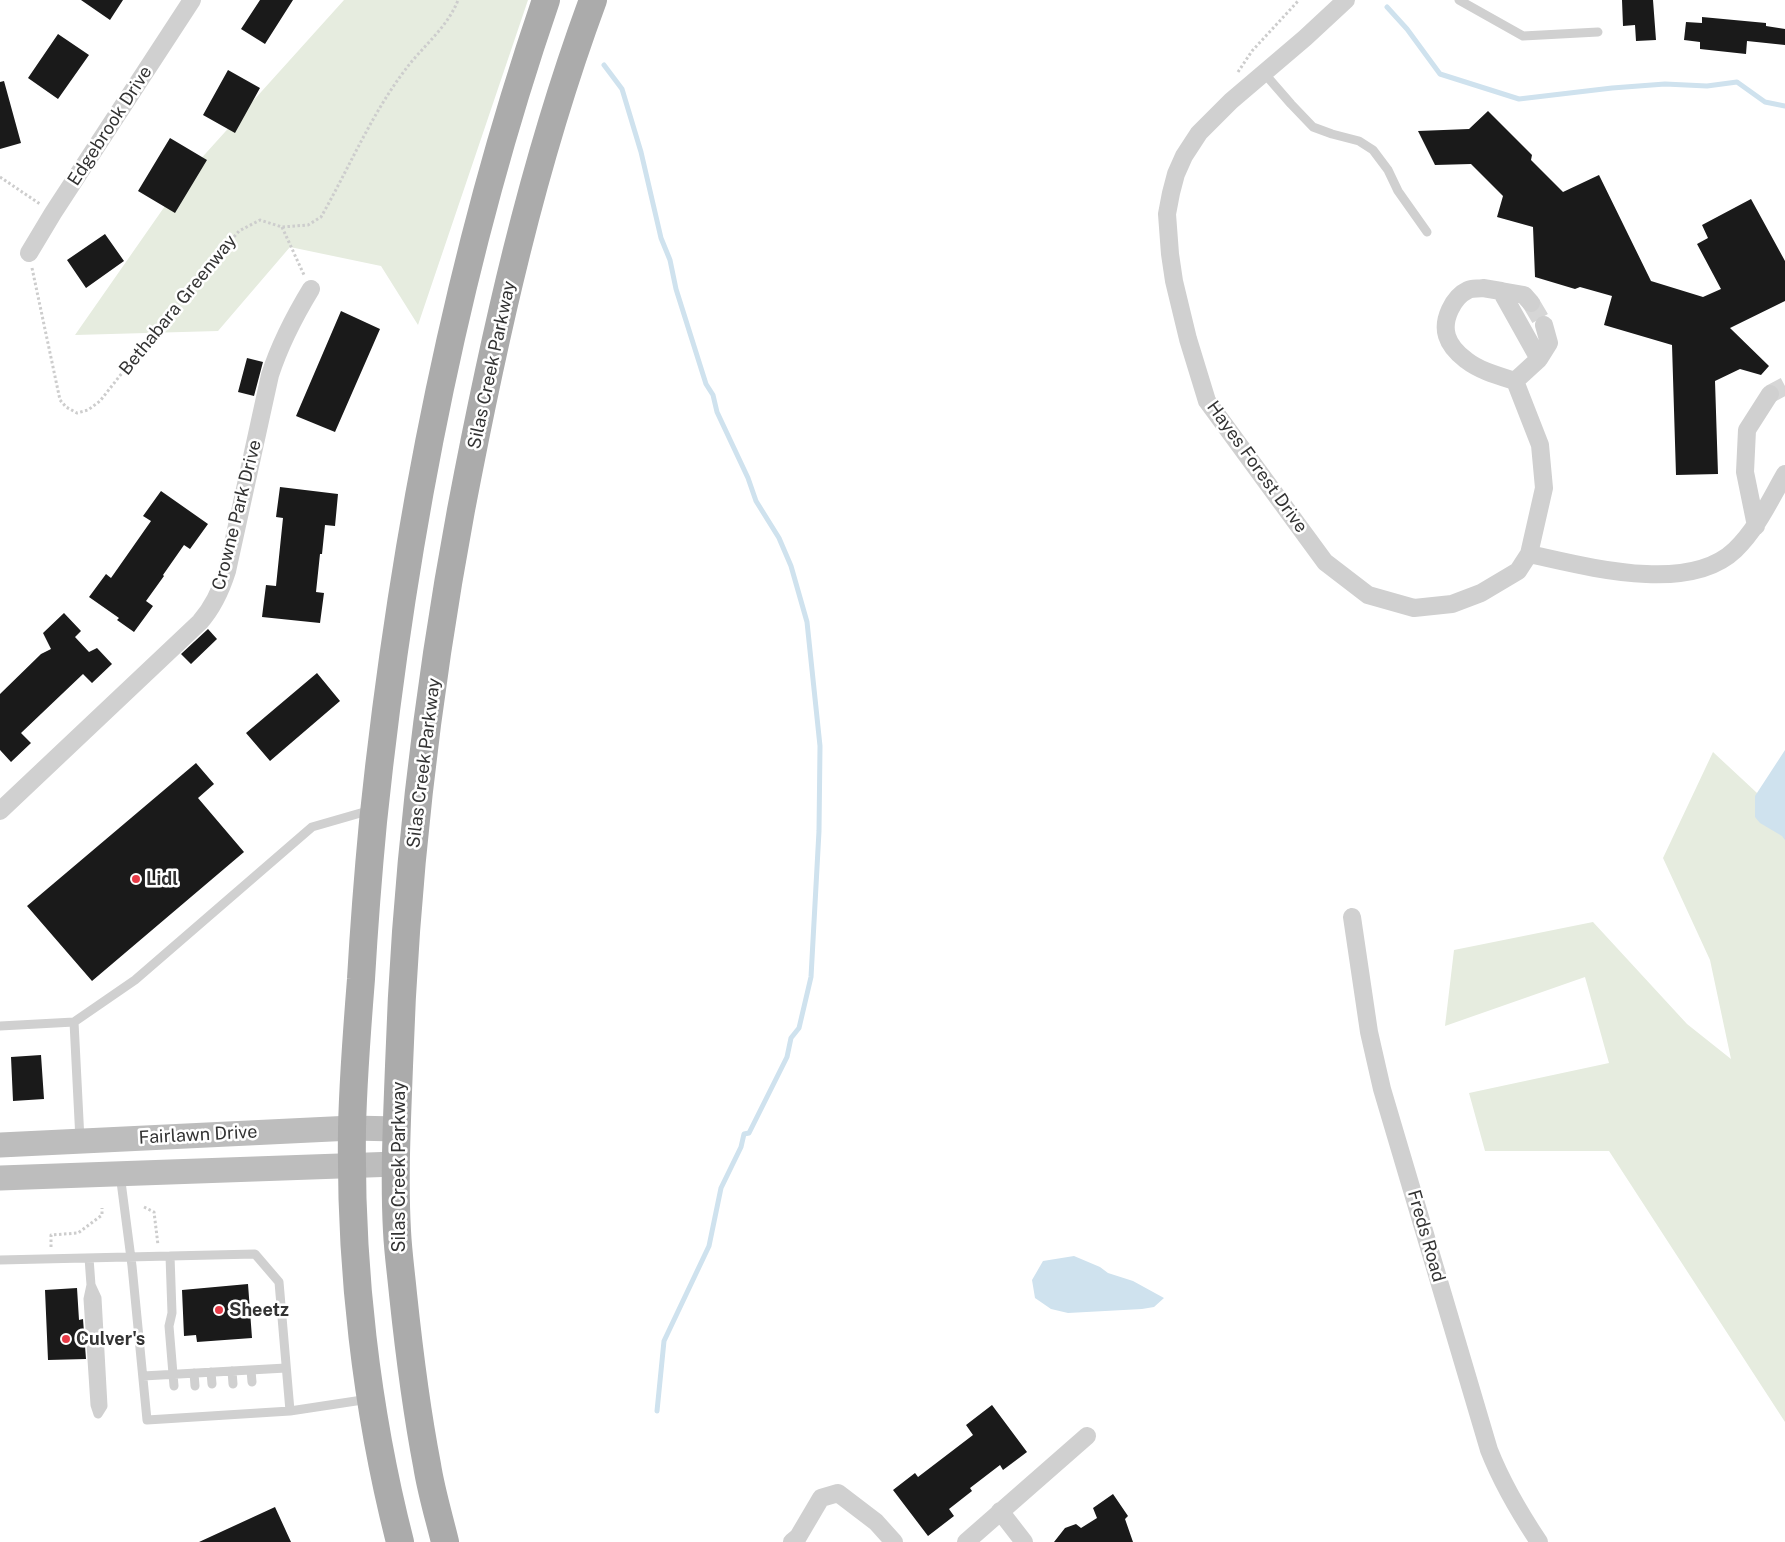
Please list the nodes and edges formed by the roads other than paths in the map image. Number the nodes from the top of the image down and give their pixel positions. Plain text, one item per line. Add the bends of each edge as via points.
1 (192, 0) edge
2 (546, 0) edge
3 (594, 0) edge
4 (1346, 0) edge
5 (1459, 0) edge
6 (1598, 32) dead end
7 (1264, 73) junction
8 (1426, 232) dead end
9 (29, 253) road end
10 (311, 289) road end
11 (1501, 291) junction
12 (460, 302) junction
13 (1531, 304) tunnel mouth
14 (502, 312) junction
15 (1544, 325) tunnel mouth
16 (1539, 358) junction
17 (1515, 381) junction
18 (1770, 394) tunnel mouth
19 (1785, 474) edge
20 (1756, 526) junction
21 (1528, 554) junction
22 (375, 809) junction
23 (0, 811) edge
24 (1352, 917) dead end
25 (74, 1022) junction
26 (0, 1026) edge
27 (352, 1128) junction
28 (397, 1129) junction
29 (80, 1140) junction
30 (0, 1145) edge
31 (396, 1164) junction
32 (352, 1166) junction
33 (120, 1174) junction
34 (0, 1178) edge
35 (170, 1256) junction
36 (89, 1258) junction
37 (131, 1258) junction
38 (0, 1260) edge
39 (286, 1368) junction
40 (251, 1370) junction
41 (232, 1371) junction
42 (211, 1372) junction
43 (194, 1373) junction
44 (173, 1374) junction
45 (143, 1376) junction
46 (252, 1382) dead end
47 (212, 1384) dead end
48 (233, 1384) dead end
49 (174, 1386) dead end
50 (195, 1386) dead end
51 (371, 1399) junction
52 (290, 1411) junction
53 (98, 1414) dead end
54 (1087, 1436) dead end
55 (1000, 1511) junction
56 (400, 1542) edge
57 (445, 1542) edge
58 (792, 1542) edge
59 (894, 1542) edge
60 (966, 1542) edge
61 (1024, 1542) edge
62 (1540, 1542) edge

1 - 9 street, Edgebrook Drive
2 - 12 main road via 517,87
3 - 14 main road, Silas Creek Parkway via 574,51 532,188
4 - 7 street, Hayes Forest Drive
5 - 6 lane via 1523,36
7 - 8 lane via 1313,127 1359,141 1373,150
7 - 21 street, Hayes Forest Drive via 1199,133 1184,156 1167,214 1174,281 1207,401 1325,562 1368,594 1414,608 1452,604 1481,593 1518,570
10 - 23 street, Crowne Park Drive via 288,327 272,368 227,571 210,610
11 - 13 street via 1524,295
11 - 16 street
11 - 17 street via 1469,290 1459,297 1451,308 1447,335 1453,348 1466,361 1493,375
12 - 14 main road
12 - 22 main road via 405,576
14 - 28 main road, Silas Creek Parkway via 443,607 424,747 401,994
15 - 16 street via 1549,343
16 - 17 street
17 - 21 street, Hayes Forest Drive via 1540,445 1544,488
18 - 20 street via 1747,430 1745,472
19 - 20 street
20 - 21 street via 1734,551 1711,566 1683,572 1645,575
22 - 25 lane via 312,827 135,980
22 - 27 main road
24 - 62 street, Freds Road via 1369,1032 1382,1089 1484,1432 1500,1477
25 - 26 lane
25 - 29 lane
27 - 28 main road, Fairlawn Drive
27 - 29 main road, Fairlawn Drive
27 - 32 main road
28 - 31 main road, Silas Creek Parkway
29 - 30 main road, Fairlawn Drive
31 - 32 main road, Fairlawn Drive
31 - 57 main road, Silas Creek Parkway via 397,1233 410,1364 427,1469
32 - 33 main road, Fairlawn Drive
32 - 51 main road via 360,1306
33 - 34 main road, Fairlawn Drive
33 - 37 lane
35 - 37 lane
35 - 39 lane via 255,1254 279,1282
35 - 44 lane
36 - 37 lane
36 - 38 lane
36 - 53 lane via 91,1285 97,1298 103,1406
37 - 45 lane
39 - 40 lane
39 - 52 lane
40 - 41 lane
40 - 46 lane
41 - 42 lane
41 - 48 lane
42 - 43 lane
42 - 47 lane
43 - 44 lane
43 - 50 lane
44 - 45 lane
44 - 49 lane
45 - 52 lane via 148,1420 176,1413 254,1409
51 - 52 lane
51 - 56 main road
54 - 55 street
55 - 60 street
55 - 61 street
58 - 59 street via 821,1498 838,1493 876,1522

